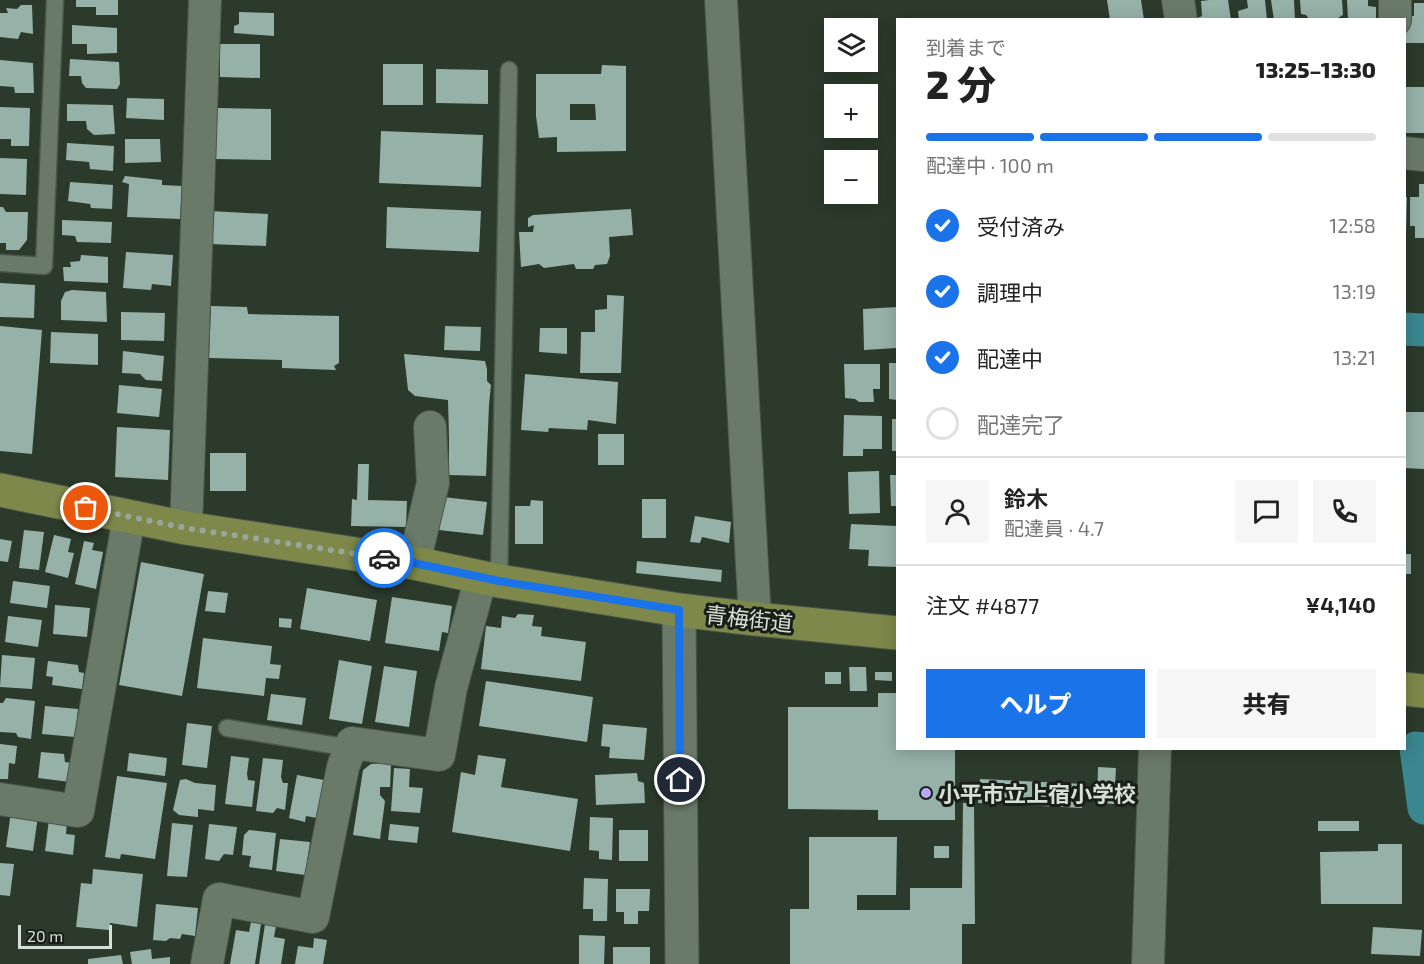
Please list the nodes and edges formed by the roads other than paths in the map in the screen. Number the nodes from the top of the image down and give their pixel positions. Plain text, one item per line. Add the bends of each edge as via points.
1 (55, 0) edge
2 (205, 0) edge
3 (721, 0) edge
4 (1178, 0) edge
5 (1395, 0) edge
6 (1181, 18) edge
7 (1395, 18) edge
8 (509, 70) dead end
9 (1406, 153) edge
10 (1424, 155) edge
11 (0, 263) edge
12 (430, 427) dead end
13 (0, 490) edge
14 (129, 517) junction
15 (186, 528) junction
16 (414, 563) junction
17 (490, 579) junction
18 (679, 610) junction
19 (755, 619) junction
20 (896, 633) edge
21 (1406, 689) edge
22 (1424, 691) edge
23 (227, 728) dead end
24 (350, 748) junction
25 (1155, 750) edge
26 (0, 799) edge
27 (207, 964) edge
28 (682, 964) edge
29 (1148, 964) edge

1 - 11 lane via 44,266
2 - 15 street
3 - 19 street
4 - 6 street
5 - 7 street
8 - 17 lane
9 - 10 street
12 - 16 street via 433,483
13 - 14 main road, 青梅街道
14 - 15 main road, 青梅街道
14 - 26 street via 78,811
15 - 16 main road, 青梅街道
16 - 17 main road, 青梅街道
17 - 18 main road, 青梅街道
17 - 24 street via 451,688 439,755 352,743
18 - 19 main road, 青梅街道
18 - 28 street
19 - 20 main road, 青梅街道
21 - 22 main road
23 - 24 lane
24 - 27 street via 342,767 313,917 219,899
25 - 29 street

